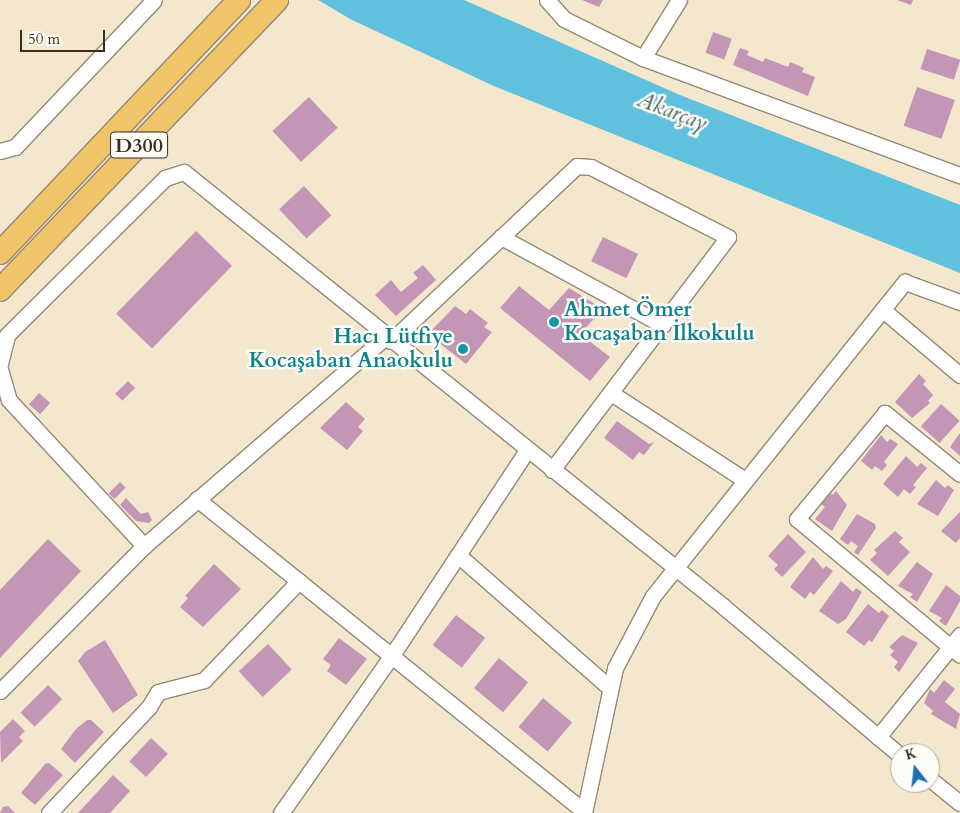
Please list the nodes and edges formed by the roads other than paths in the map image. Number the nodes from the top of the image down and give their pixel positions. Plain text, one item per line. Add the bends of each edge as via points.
1 (154, 0) edge
2 (240, 0) edge
3 (277, 0) edge
4 (547, 0) edge
5 (679, 0) edge
6 (643, 58) junction
7 (0, 151) edge
8 (960, 175) edge
9 (501, 237) junction
10 (0, 253) edge
11 (0, 290) edge
12 (960, 302) edge
13 (883, 310) junction
14 (663, 325) junction
15 (388, 339) junction
16 (0, 364) edge
17 (0, 369) edge
18 (960, 375) edge
19 (611, 393) junction
20 (527, 450) junction
21 (552, 470) junction
22 (960, 474) edge
23 (745, 480) junction
24 (197, 499) junction
25 (144, 546) junction
26 (458, 555) junction
27 (674, 568) junction
28 (299, 581) junction
29 (960, 635) edge
30 (955, 652) edge
31 (392, 655) junction
32 (610, 688) junction
33 (0, 691) edge
34 (878, 736) junction
35 (890, 746) edge
36 (940, 787) edge
37 (960, 803) edge
38 (584, 812) edge
39 (50, 813) edge
40 (281, 813) edge

1 - 7 street via 14,147
2 - 10 highway, D300
3 - 11 highway, D300
4 - 6 street via 564,19
5 - 6 street
6 - 8 street
9 - 14 street
9 - 14 street via 573,169 584,165 728,237
9 - 15 street
12 - 13 street via 905,282
13 - 18 street
13 - 23 street
14 - 19 street
15 - 16 street via 184,172 166,178 7,335
15 - 20 street
15 - 24 street
17 - 25 street via 9,400
19 - 21 street
19 - 23 street
20 - 21 street
20 - 26 street
21 - 27 street
22 - 30 street via 885,413 797,519
23 - 27 street
24 - 25 street
24 - 28 street
25 - 33 street
26 - 31 street
26 - 32 street
27 - 32 street via 653,596 615,668
27 - 34 street
28 - 31 street
28 - 39 street via 204,680 158,692 148,707
29 - 30 street
30 - 34 street
31 - 38 street
31 - 40 street
32 - 38 street
34 - 35 street
36 - 37 street

